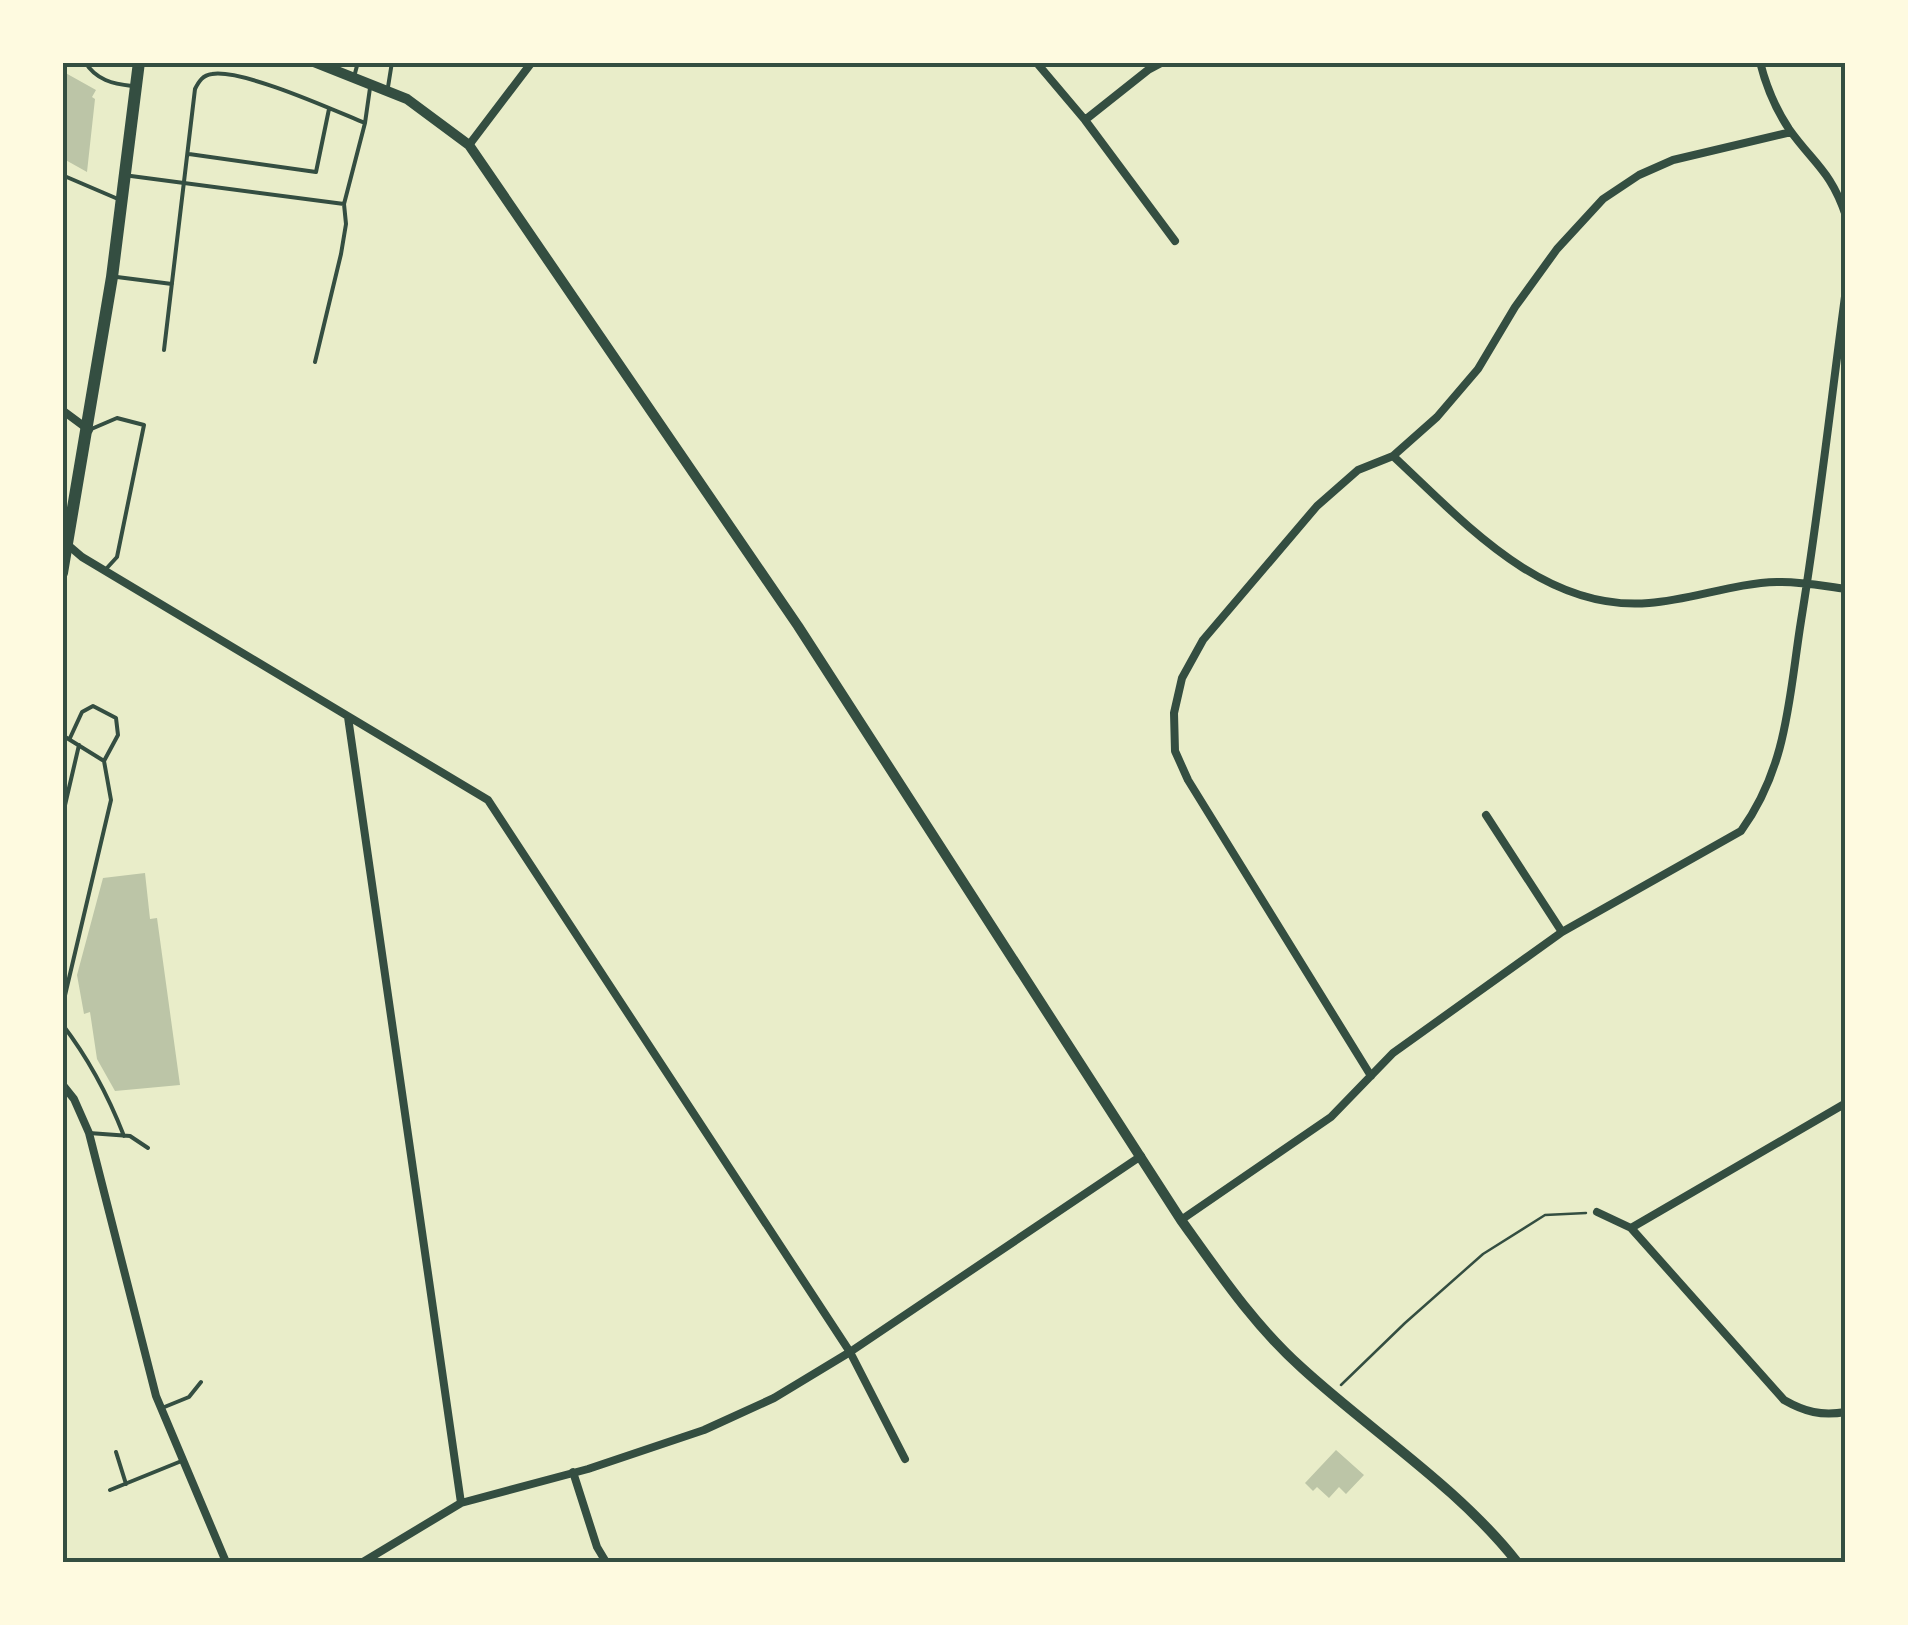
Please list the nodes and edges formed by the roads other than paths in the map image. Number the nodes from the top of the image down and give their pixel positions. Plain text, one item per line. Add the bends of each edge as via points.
1 (85, 62) edge
2 (139, 62) edge
3 (314, 62) edge
4 (358, 62) edge
5 (392, 62) edge
6 (532, 62) edge
7 (1036, 62) edge
8 (1163, 62) edge
9 (1760, 62) edge
10 (354, 77) junction
11 (371, 83) junction
12 (137, 87) junction
13 (388, 90) junction
14 (329, 109) junction
15 (1085, 120) junction
16 (365, 123) junction
17 (1792, 132) junction
18 (468, 144) junction
19 (188, 154) junction
20 (62, 175) edge
21 (126, 175) junction
22 (186, 181) junction
23 (122, 200) junction
24 (344, 204) junction
25 (1846, 216) edge
26 (1175, 241) dead end
27 (112, 277) junction
28 (172, 284) junction
29 (1846, 289) edge
30 (164, 350) dead end
31 (315, 362) dead end
32 (62, 410) edge
33 (88, 430) junction
34 (1393, 456) junction
35 (69, 500) edge
36 (68, 545) junction
37 (105, 570) junction
38 (62, 573) edge
39 (1807, 584) junction
40 (1846, 589) edge
41 (348, 717) junction
42 (62, 736) edge
43 (70, 738) junction
44 (79, 744) junction
45 (104, 760) junction
46 (1486, 814) dead end
47 (62, 818) edge
48 (1562, 932) junction
49 (62, 1008) edge
50 (62, 1024) edge
51 (1370, 1076) junction
52 (62, 1084) edge
53 (1846, 1103) edge
54 (89, 1133) junction
55 (124, 1136) junction
56 (148, 1148) dead end
57 (1141, 1156) junction
58 (1597, 1212) road end
59 (1182, 1220) junction
60 (1631, 1228) junction
61 (850, 1352) junction
62 (200, 1382) dead end
63 (162, 1408) junction
64 (1846, 1412) edge
65 (116, 1452) dead end
66 (905, 1459) dead end
67 (184, 1460) junction
68 (573, 1472) junction
69 (126, 1484) junction
70 (110, 1490) dead end
71 (461, 1504) junction
72 (226, 1562) edge
73 (362, 1562) edge
74 (606, 1562) edge
75 (1517, 1562) edge

1 - 12 lane via 92,74
2 - 12 main road
3 - 10 street
4 - 10 lane
5 - 13 lane
6 - 18 street
7 - 15 street
8 - 15 street
9 - 17 street
10 - 11 street
11 - 13 street
11 - 16 lane
12 - 21 main road
13 - 18 street
14 - 16 lane
14 - 19 lane via 316,172
14 - 19 lane via 254,81 210,74 195,89
15 - 26 street
16 - 24 lane
17 - 25 street via 1826,171
17 - 34 street via 1673,160 1603,199 1556,248 1478,369
18 - 57 street via 798,626
19 - 22 lane
20 - 23 lane
21 - 22 lane
21 - 23 main road
22 - 24 lane
22 - 28 lane
23 - 27 main road
24 - 31 lane via 341,254
27 - 28 lane
27 - 33 main road
28 - 30 lane
29 - 39 street
32 - 33 street
33 - 35 main road
33 - 37 lane via 118,418 144,424 118,557
34 - 39 street via 1500,554 1605,602 1647,604 1778,582
34 - 51 street via 1358,470 1317,506 1203,640 1182,678 1174,714 1175,751 1188,780
35 - 36 main road
36 - 37 street
36 - 38 main road
37 - 41 street
39 - 40 street
39 - 48 street via 1794,692 1760,805 1741,831
41 - 61 street via 488,800
41 - 71 street
42 - 43 lane
43 - 44 lane
43 - 45 lane via 82,712 93,706 116,718 118,735
44 - 45 lane
44 - 47 lane
45 - 49 lane via 111,800
46 - 48 street
48 - 51 street
50 - 55 lane via 109,1097
51 - 59 street via 1331,1116
52 - 54 street
53 - 60 street
54 - 55 lane
54 - 63 street
55 - 56 lane
57 - 59 street
57 - 61 street
58 - 60 street
59 - 75 street via 1252,1317
60 - 64 street via 1784,1400 1804,1412
61 - 66 street
61 - 68 street via 704,1430
62 - 63 lane via 189,1397
63 - 67 street
65 - 69 lane
67 - 69 lane
67 - 72 street
68 - 71 street
68 - 74 street
69 - 70 lane
71 - 73 street

